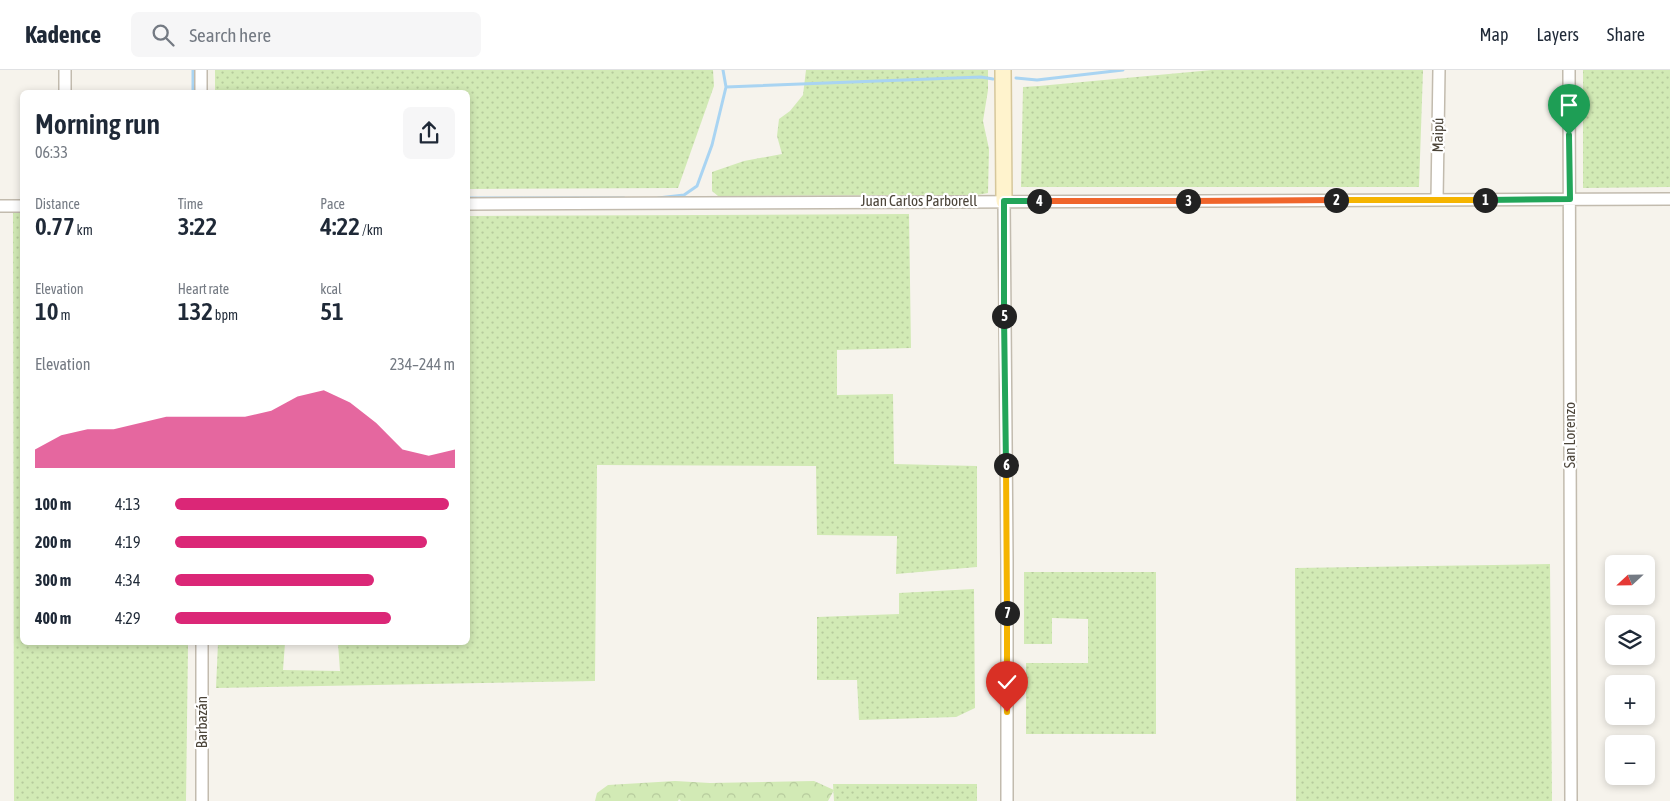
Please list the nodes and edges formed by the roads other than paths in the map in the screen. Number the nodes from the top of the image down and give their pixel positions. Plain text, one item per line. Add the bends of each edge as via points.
1 (65, 70) edge
2 (201, 70) edge
3 (1003, 70) edge
4 (1439, 70) edge
5 (1569, 70) edge
6 (65, 90) edge
7 (201, 90) edge
8 (1570, 199) junction
9 (1670, 199) edge
10 (1437, 200) junction
11 (1004, 201) junction
12 (470, 204) edge
13 (0, 206) edge
14 (20, 206) edge
15 (202, 645) edge
16 (202, 801) edge
17 (1007, 801) edge
18 (1571, 801) edge

1 - 6 street
2 - 7 street
3 - 11 street
4 - 10 street, Maipú
5 - 8 street, San Lorenzo
8 - 9 street, Juan Carlos Parborell
8 - 10 street, Juan Carlos Parborell
8 - 18 street, San Lorenzo
10 - 11 street, Juan Carlos Parborell
11 - 12 street, Juan Carlos Parborell
11 - 17 street
13 - 14 street
15 - 16 street, Barbazán

